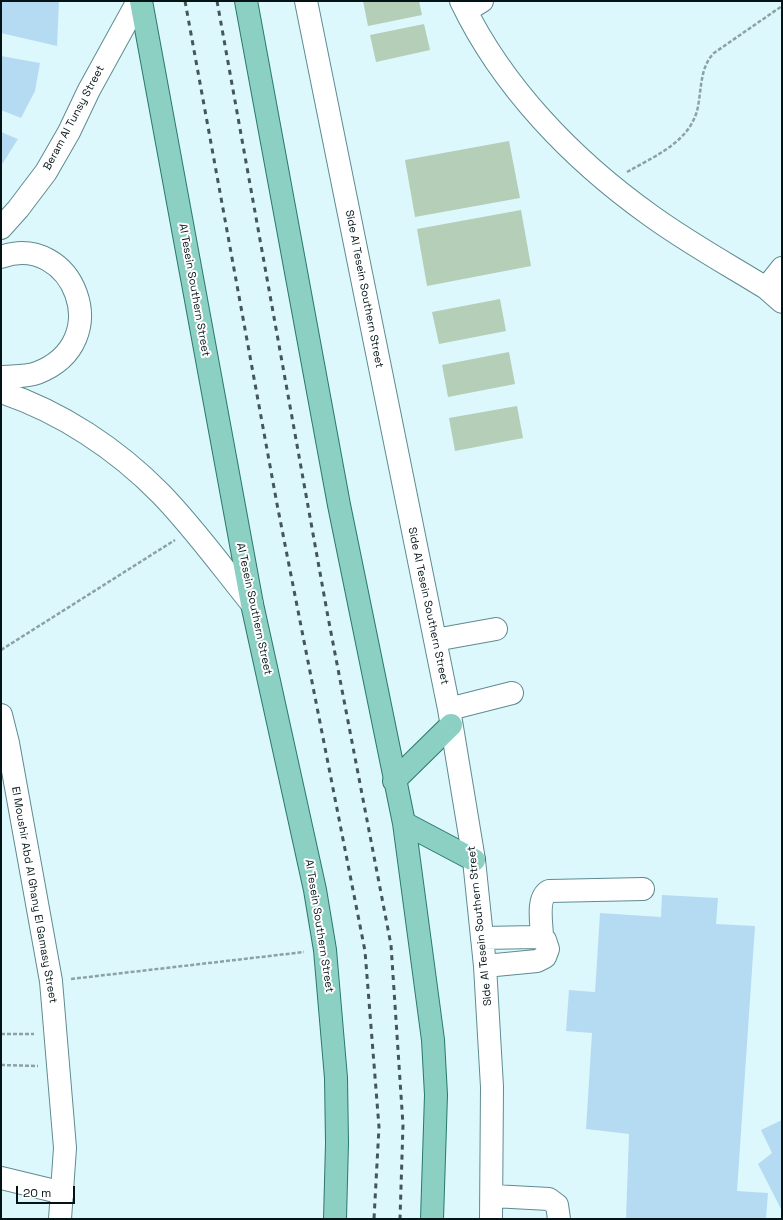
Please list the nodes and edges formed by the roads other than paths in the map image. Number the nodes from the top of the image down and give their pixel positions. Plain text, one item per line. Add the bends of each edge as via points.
1 (138, 1) edge
2 (141, 1) edge
3 (246, 1) edge
4 (306, 1) edge
5 (470, 4) edge
6 (1, 228) edge
7 (1, 257) edge
8 (782, 268) edge
9 (766, 288) junction
10 (782, 302) edge
11 (1, 377) edge
12 (1, 392) edge
13 (252, 604) junction
14 (496, 629) dead end
15 (434, 640) junction
16 (512, 693) dead end
17 (1, 715) edge
18 (450, 717) junction
19 (394, 781) junction
20 (404, 824) junction
21 (474, 860) junction
22 (643, 889) dead end
23 (482, 938) junction
24 (542, 938) junction
25 (485, 966) junction
26 (1, 1178) edge
27 (63, 1193) junction
28 (493, 1196) junction
29 (60, 1219) edge
30 (334, 1219) edge
31 (432, 1219) edge
32 (491, 1219) edge
33 (559, 1219) edge

1 - 6 street, Beram Al Tunsy Street via 46,172
2 - 13 main road, Al Tesein Southern Street
3 - 19 main road via 338,498
4 - 15 street, Side Al Tesein Southern Street
5 - 9 street via 489,50 524,98 564,143 608,183 651,216
7 - 11 street via 8,254 32,254 53,263 70,279 79,300 80,323 73,345 57,363 36,374
8 - 9 street
9 - 10 street
12 - 13 street via 47,410 126,462 161,493
13 - 30 main road, Al Tesein Southern Street via 316,890 325,950 336,1078
14 - 15 street
15 - 18 street, Side Al Tesein Southern Street
16 - 18 street
17 - 27 street, El Moushir Abd Al Ghany El Gamasy Street via 50,981 65,1148
18 - 19 main road
18 - 21 street, Side Al Tesein Southern Street
19 - 20 main road
20 - 21 main road
20 - 31 main road via 432,1040 436,1095
21 - 23 street, Side Al Tesein Southern Street
22 - 24 street via 549,891 545,893 542,901
23 - 24 street
23 - 25 street, Side Al Tesein Southern Street
24 - 25 street via 548,949 542,959
25 - 28 street, Side Al Tesein Southern Street via 492,1087
26 - 27 street
27 - 29 street, El Moushir Abd Al Ghany El Gamasy Street
28 - 32 street, Side Al Tesein Southern Street
28 - 33 street via 549,1199 557,1206

